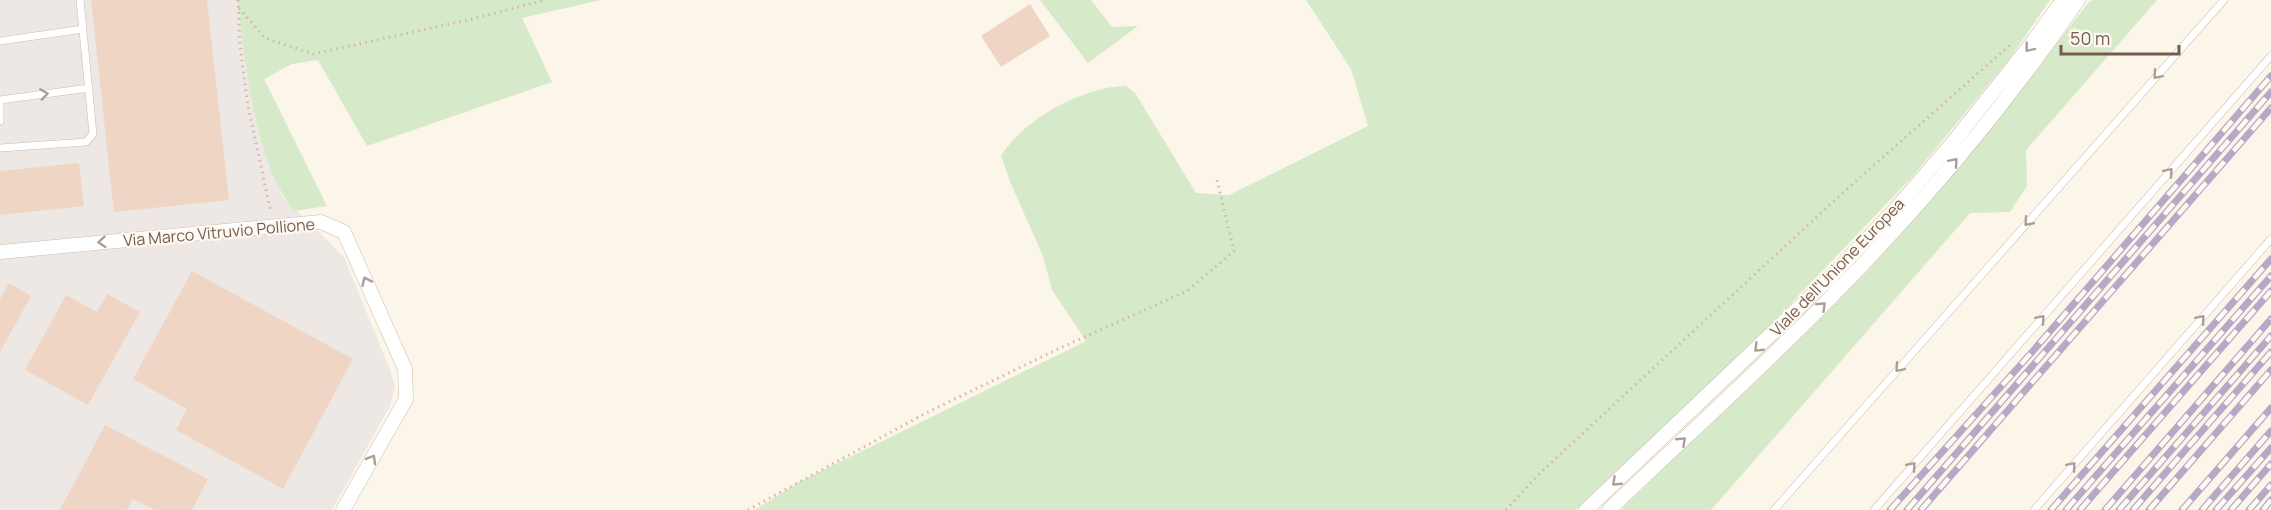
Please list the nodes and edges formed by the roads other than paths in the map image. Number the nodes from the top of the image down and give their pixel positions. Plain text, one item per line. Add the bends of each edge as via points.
1 (80, 0) edge
2 (2063, 0) edge
3 (2078, 0) edge
4 (2224, 0) edge
5 (82, 29) junction
6 (0, 41) edge
7 (2271, 56) edge
8 (89, 88) junction
9 (0, 101) edge
10 (0, 121) edge
11 (0, 148) edge
12 (2271, 239) edge
13 (0, 252) edge
14 (343, 510) edge
15 (1587, 510) edge
16 (1609, 510) edge
17 (1774, 510) edge
18 (1874, 510) edge
19 (2034, 510) edge

1 - 5 lane
2 -> 15 street, Viale dell'Unione Europea via 1950,146 1893,212 1828,280
16 -> 3 street, Viale dell'Unione Europea via 1834,294 1902,222 1961,154
4 -> 17 lane
5 - 6 lane
5 - 8 lane
18 -> 7 lane
9 -> 8 lane
8 - 11 lane via 93,134 86,142
9 - 10 lane
19 -> 12 lane
14 -> 13 street, Via Marco Vitruvio Pollione via 406,399 405,369 345,232 321,222

